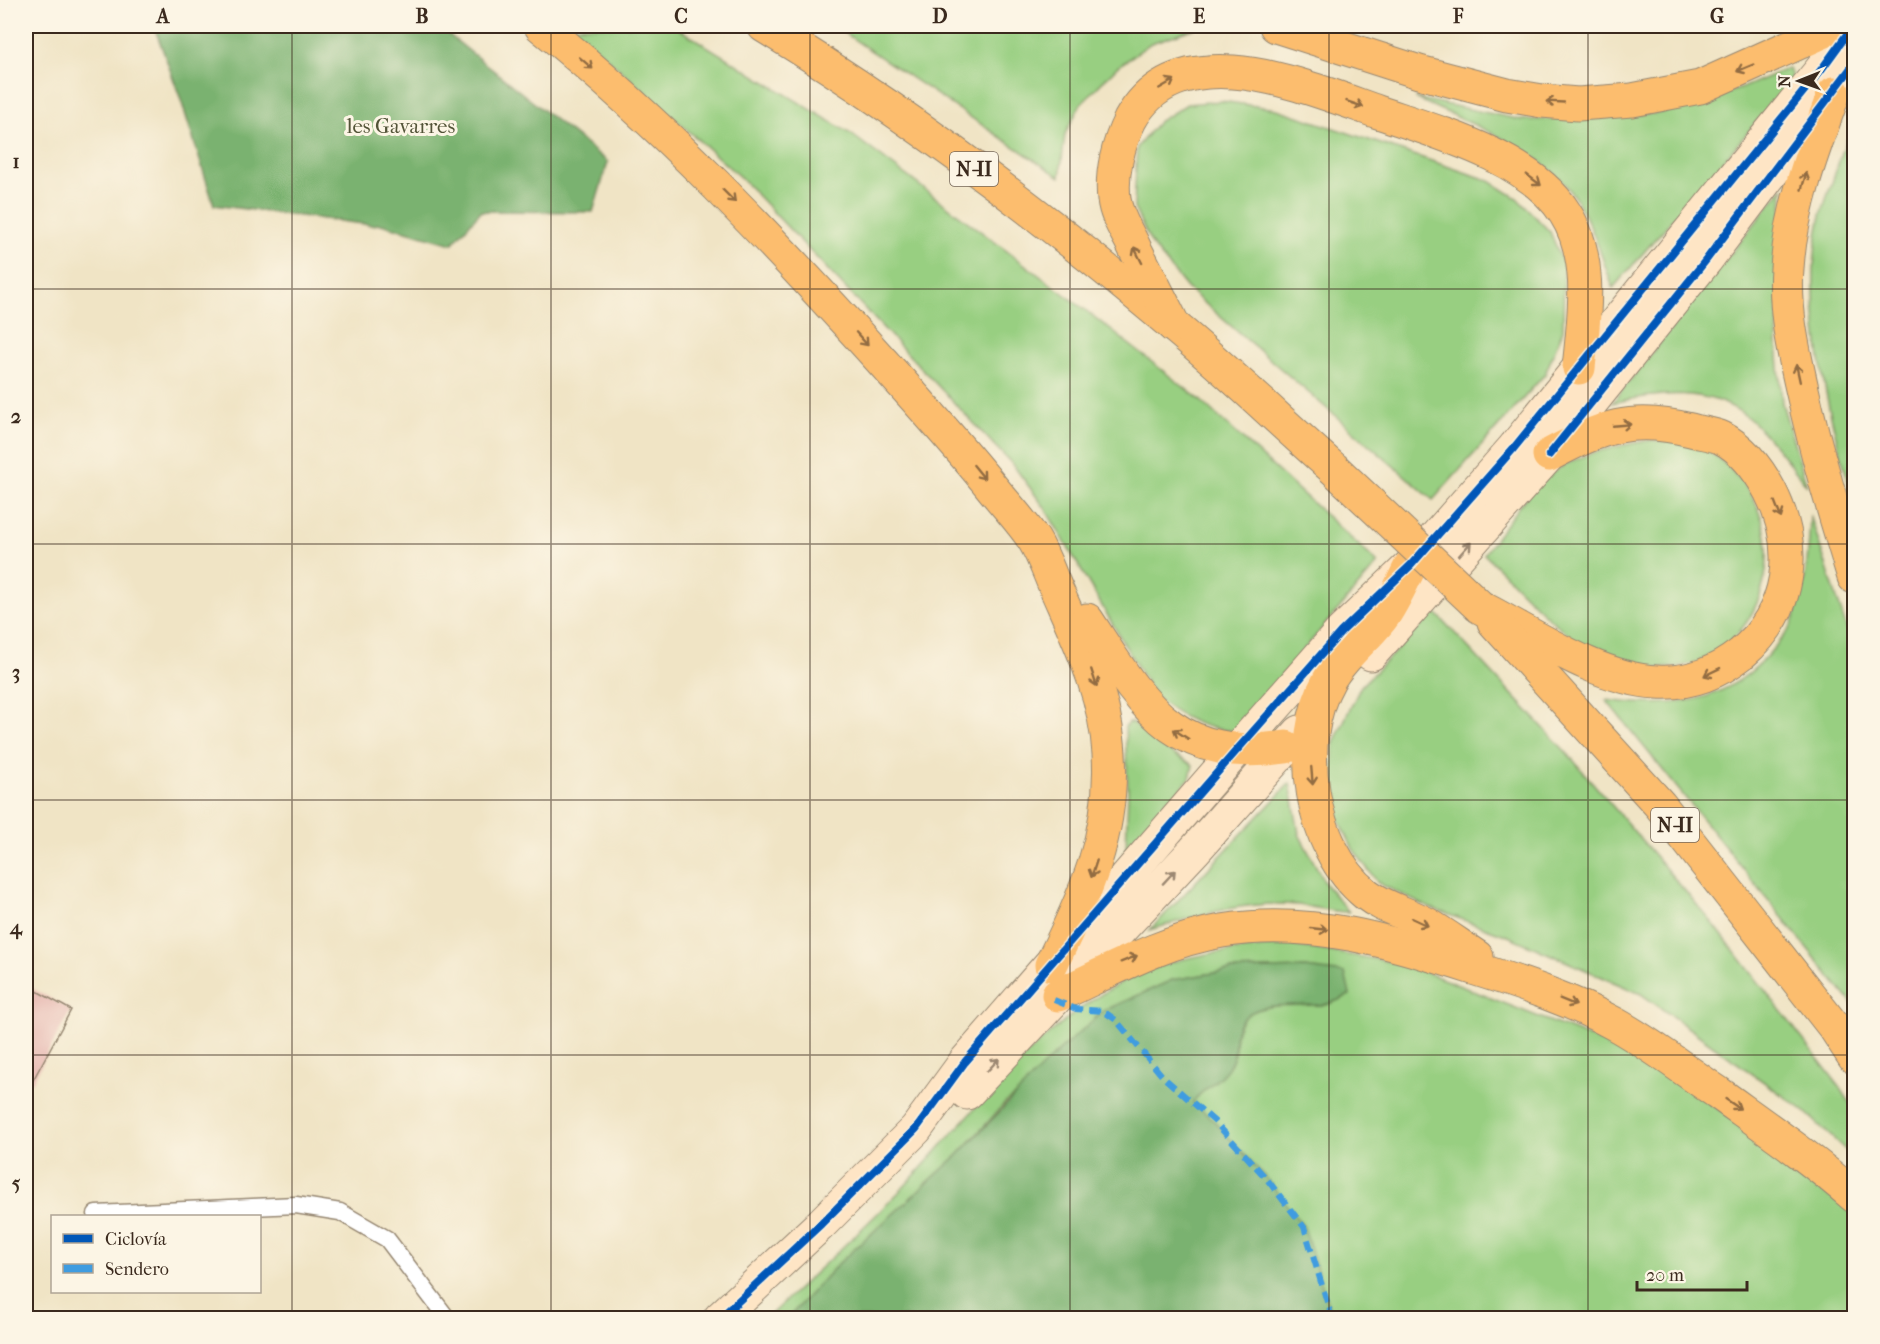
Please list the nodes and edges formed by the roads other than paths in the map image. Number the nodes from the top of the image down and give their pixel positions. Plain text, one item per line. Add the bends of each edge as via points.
1 (541, 26) edge
2 (764, 26) edge
3 (1276, 26) edge
4 (1836, 26) edge
5 (1853, 26) edge
6 (1854, 64) edge
7 (1834, 93) junction
8 (1174, 326) junction
9 (1579, 368) junction
10 (1549, 455) junction
11 (1035, 541) junction
12 (1411, 565) junction
13 (1854, 577) edge
14 (1480, 607) junction
15 (1314, 717) junction
16 (1286, 747) junction
17 (1236, 751) junction
18 (1054, 980) junction
19 (1513, 981) junction
20 (1854, 1057) edge
21 (1854, 1196) edge
22 (96, 1214) dead end
23 (447, 1318) edge
24 (720, 1318) edge

1 -> 11 highway via 621,93 750,216 943,427
2 - 8 highway, N-II via 822,61 995,184
4 -> 3 highway via 1700,87 1632,100 1578,104 1507,95 1419,72
5 - 9 main road
6 - 7 main road
7 - 10 main road
13 -> 7 highway via 1811,430 1787,309 1787,261 1796,211
8 -> 9 highway via 1117,210 1114,180 1119,147 1139,108 1162,85 1194,73 1244,74 1297,85 1445,136 1509,164 1542,186 1556,200 1575,231 1584,278
8 - 14 highway, N-II, bridge
9 - 12 main road
10 -> 14 highway via 1612,426 1659,422 1721,438 1741,451 1756,468 1777,505 1789,565 1781,602 1763,632 1733,660 1693,679 1659,682 1638,680 1589,665
15 -> 10 main road
17 -> 11 highway via 1197,743 1165,722 1123,674
11 -> 18 highway via 1087,657 1109,752 1110,788 1098,858
12 - 15 highway via 1385,614 1329,679
12 - 17 main road via 1341,632
14 - 20 highway, N-II via 1660,805
15 - 16 main road
15 -> 19 highway via 1314,800 1329,847 1346,871 1366,894 1425,924
16 - 17 highway
18 -> 16 main road
17 - 18 main road
18 -> 19 highway via 1222,931 1322,928 1411,947
18 - 24 main road via 965,1062 916,1129
19 -> 21 highway via 1589,1011 1658,1050 1777,1134
22 - 23 lane via 296,1205 340,1212 387,1239

